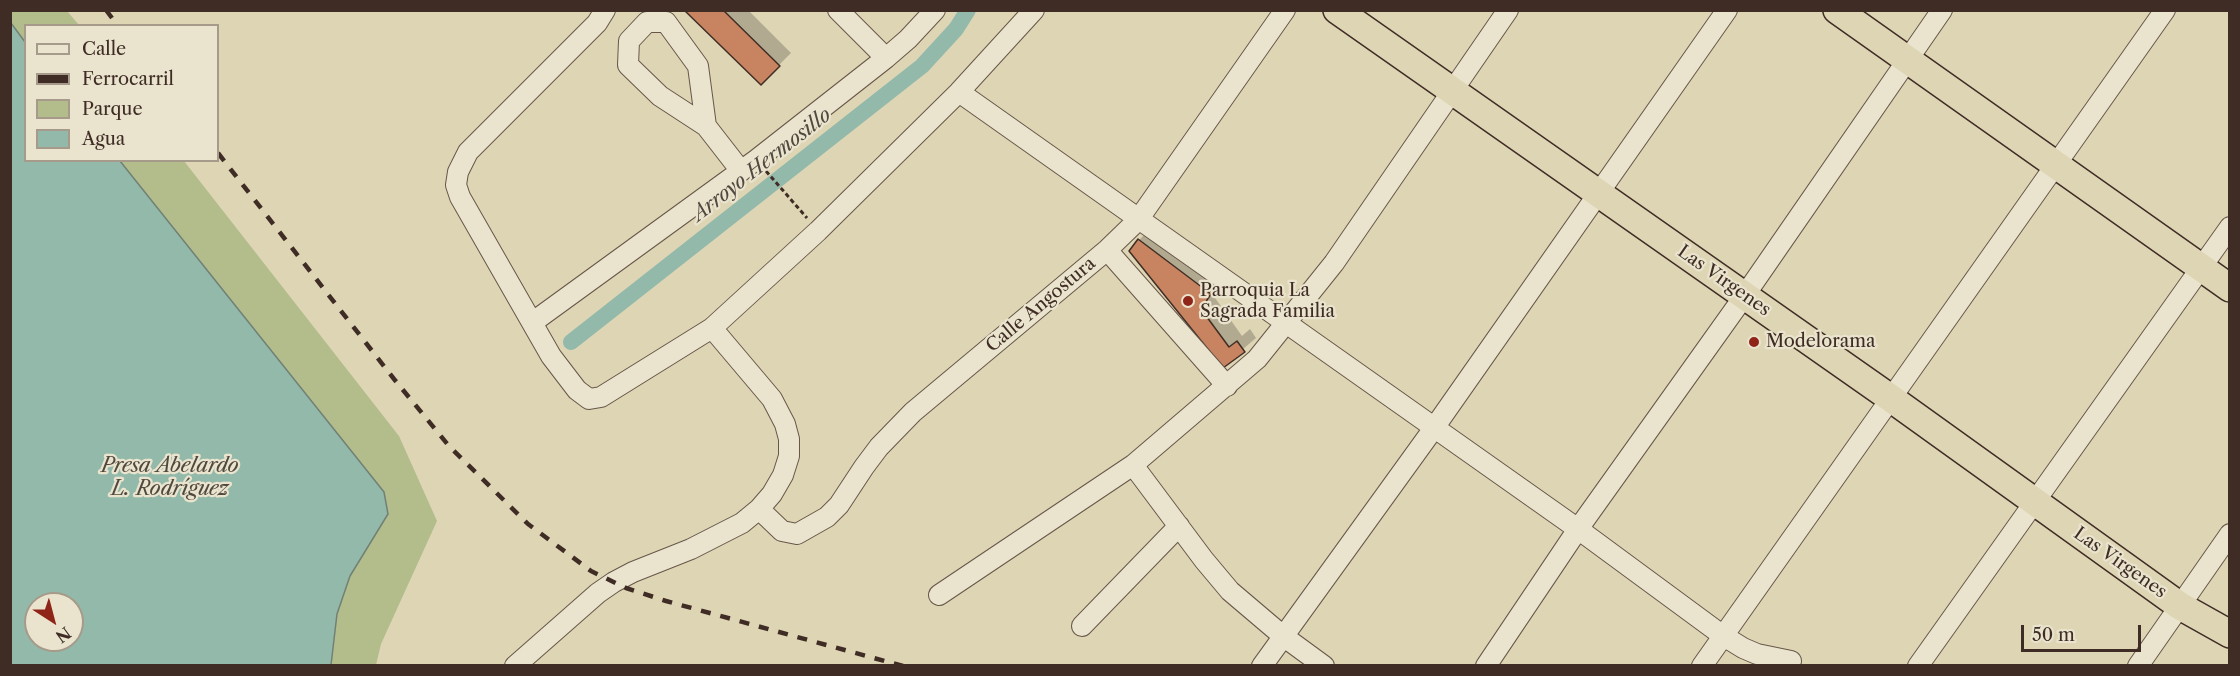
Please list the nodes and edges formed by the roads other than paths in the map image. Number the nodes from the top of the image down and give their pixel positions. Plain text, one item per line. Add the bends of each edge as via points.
1 (605, 10) edge
2 (838, 10) edge
3 (935, 10) edge
4 (1034, 10) edge
5 (1285, 10) edge
6 (1337, 10) edge
7 (1508, 10) edge
8 (1727, 10) edge
9 (1837, 10) edge
10 (1942, 10) edge
11 (2165, 10) edge
12 (886, 58) junction
13 (1909, 60) junction
14 (1452, 91) junction
15 (959, 92) junction
16 (706, 126) junction
17 (2055, 166) junction
18 (741, 171) junction
19 (1598, 192) junction
20 (1138, 220) junction
21 (2229, 226) edge
22 (1107, 250) junction
23 (2200, 267) junction
24 (2229, 288) edge
25 (1745, 295) junction
26 (533, 322) junction
27 (1287, 323) junction
28 (712, 328) junction
29 (1227, 386) junction
30 (1890, 397) junction
31 (1434, 428) junction
32 (1132, 465) junction
33 (2035, 502) junction
34 (759, 509) junction
35 (1179, 526) junction
36 (1578, 529) junction
37 (2229, 534) edge
38 (939, 595) dead end
39 (2180, 606) junction
40 (1082, 626) dead end
41 (1722, 634) junction
42 (2229, 634) edge
43 (1283, 636) junction
44 (1791, 662) dead end
45 (515, 666) edge
46 (1262, 666) edge
47 (1324, 666) edge
48 (1486, 666) edge
49 (1702, 666) edge
50 (1918, 666) edge
51 (2138, 666) edge

1 - 26 street via 597,23 477,141 458,172 456,185 460,197
2 - 12 street
3 - 12 street
4 - 15 street
5 - 20 street, Calle Angostura
6 - 14 highway, Las Virgenes
7 - 14 street
8 - 19 street
9 - 13 highway
10 - 13 street
11 - 17 street
12 - 18 street
13 - 17 highway
13 - 25 street
14 - 19 highway, Las Virgenes
14 - 27 street via 1334,263
15 - 20 street
15 - 28 street via 818,231
16 - 16 street via 698,66 666,22 647,22 629,41 628,65 660,96
16 - 18 street
17 - 23 highway
17 - 30 street
18 - 26 street
19 - 25 highway, Las Virgenes
19 - 31 street
20 - 22 street, Calle Angostura
20 - 27 street
21 - 23 street
22 - 29 street
22 - 34 street, Calle Angostura via 913,412 879,447 827,517 796,534 782,531
23 - 24 highway
23 - 33 street
25 - 30 highway, Las Virgenes
25 - 36 street
26 - 28 street via 551,356 577,390 589,399 601,397
27 - 29 street via 1257,359
27 - 31 street
28 - 34 street via 772,399 789,439 783,475
29 - 32 street
30 - 33 highway, Las Virgenes
30 - 41 street
31 - 36 street
31 - 43 street
32 - 35 street
32 - 38 street
33 - 39 highway, Las Virgenes
33 - 50 street
34 - 45 street via 715,537 614,582
35 - 40 street
35 - 43 street via 1217,576
36 - 41 street
36 - 48 street
37 - 39 street
39 - 42 highway, Las Virgenes
39 - 51 street
41 - 44 street via 1757,654
41 - 49 street
43 - 46 street
43 - 47 street

